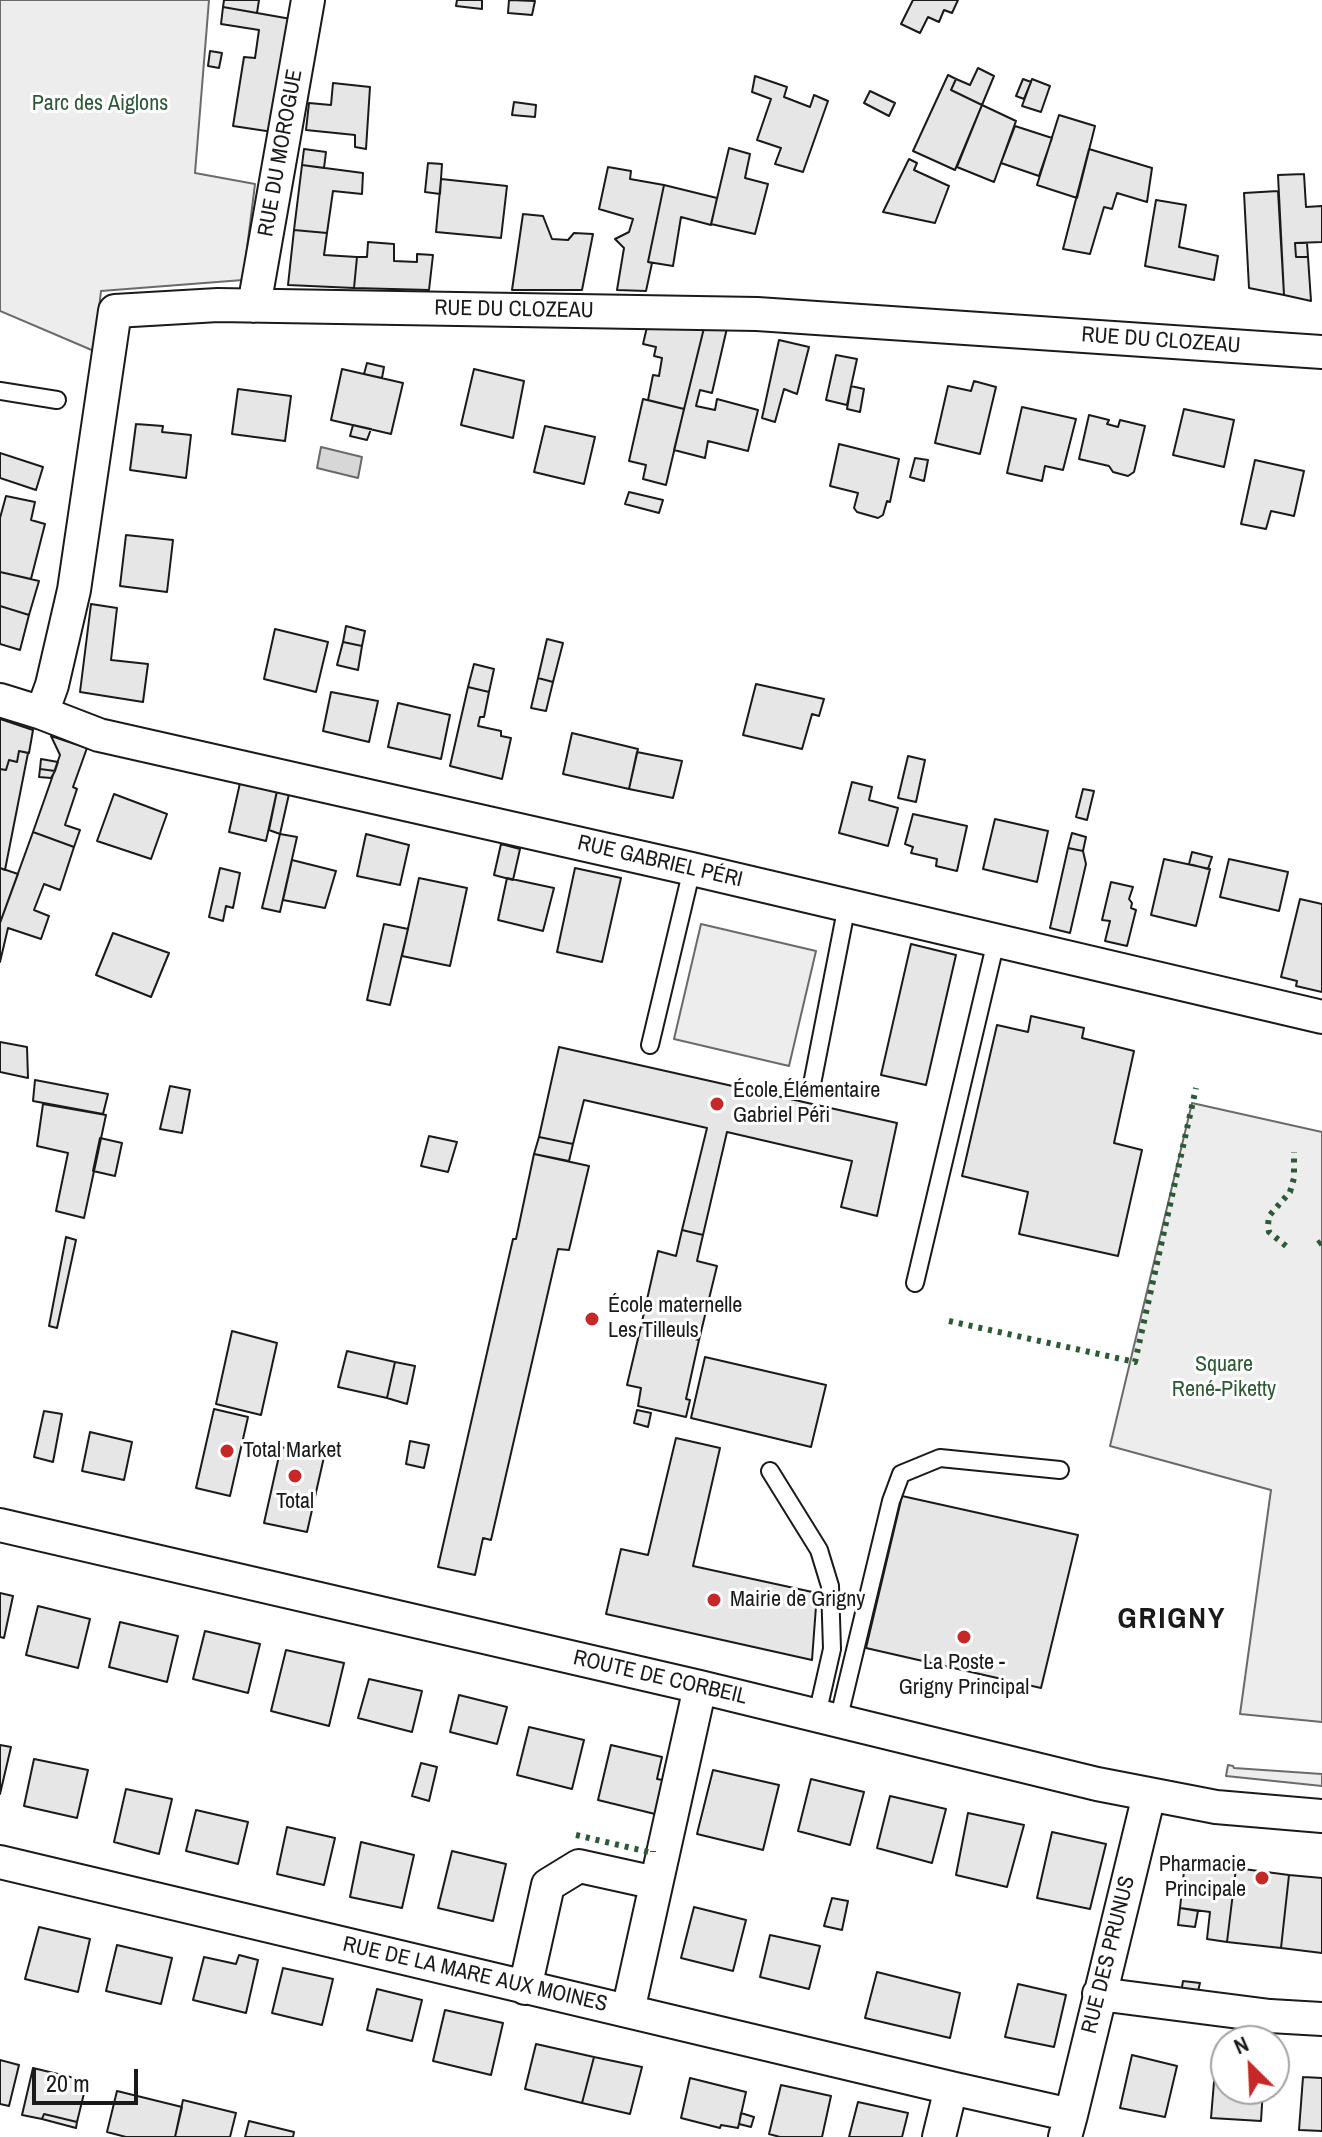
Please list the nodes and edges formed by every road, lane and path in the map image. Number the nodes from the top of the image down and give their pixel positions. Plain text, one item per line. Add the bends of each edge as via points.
1 (308, 0) edge
2 (254, 306) junction
3 (1322, 352) edge
4 (0, 391) edge
5 (57, 400) dead end
6 (0, 700) edge
7 (42, 713) junction
8 (692, 869) junction
9 (847, 905) junction
10 (996, 941) junction
11 (1322, 1017) edge
12 (650, 1045) dead end
13 (812, 1084) dead end
14 (915, 1283) dead end
15 (1060, 1470) dead end
16 (770, 1471) dead end
17 (0, 1525) edge
18 (700, 1687) junction
19 (828, 1718) junction
20 (1149, 1795) junction
21 (1322, 1816) edge
22 (0, 1862) edge
23 (656, 1883) junction
24 (525, 1988) junction
25 (1099, 1994) junction
26 (628, 2011) junction
27 (1322, 2019) edge
28 (951, 2088) junction
29 (1068, 2126) edge
30 (939, 2137) edge

1 - 2 street, RUE DU MOROGUE
2 - 3 street, RUE DU CLOZEAU via 757,314
2 - 7 street, RUE DU CLOZEAU via 115,311 74,590
4 - 5 lane
6 - 7 street, RUE GABRIEL PÉRI
7 - 8 street, RUE GABRIEL PÉRI via 99,735
8 - 9 street, RUE GABRIEL PÉRI
8 - 12 lane
9 - 10 street, RUE GABRIEL PÉRI
9 - 13 lane
10 - 11 street, RUE GABRIEL PÉRI
10 - 14 lane
15 - 19 lane via 940,1458 901,1474
16 - 19 lane via 819,1550 830,1586
17 - 18 street, ROUTE DE CORBEIL
18 - 19 street, ROUTE DE CORBEIL
18 - 23 street
19 - 20 street, ROUTE DE CORBEIL
20 - 21 street, ROUTE DE CORBEIL
20 - 25 street, RUE DES PRUNUS
22 - 24 street, RUE DE LA MARE AUX MOINES
23 - 24 street via 579,1866 548,1885
23 - 26 street
24 - 26 street, RUE DE LA MARE AUX MOINES
25 - 27 street
25 - 29 street, RUE DES PRUNUS
26 - 28 street, RUE DE LA MARE AUX MOINES
28 - 29 street, RUE DE LA MARE AUX MOINES
28 - 30 street

